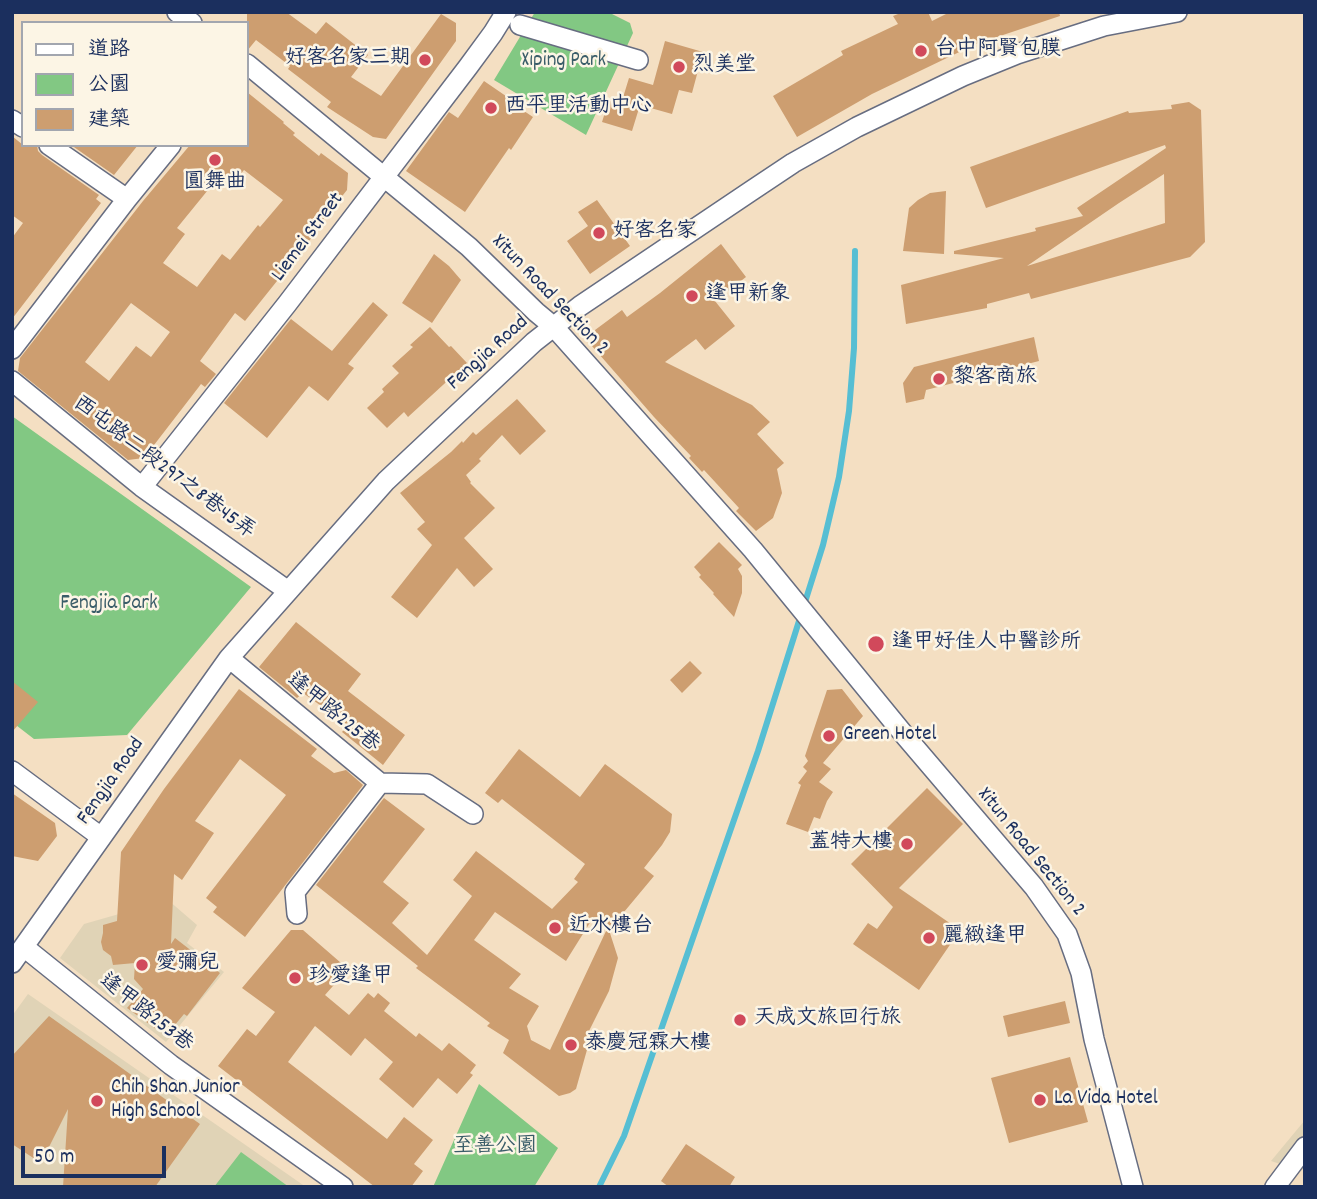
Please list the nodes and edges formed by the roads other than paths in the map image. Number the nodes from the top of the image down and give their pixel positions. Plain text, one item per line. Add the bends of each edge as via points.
1 (1177, 12) edge
2 (513, 19) edge
3 (638, 60) dead end
4 (248, 65) edge
5 (52, 147) edge
6 (169, 147) edge
7 (384, 176) junction
8 (127, 199) junction
9 (554, 327) junction
10 (12, 349) edge
11 (12, 381) edge
12 (142, 487) junction
13 (288, 591) junction
14 (229, 658) junction
15 (12, 771) edge
16 (380, 783) junction
17 (473, 814) dead end
18 (101, 837) junction
19 (297, 914) dead end
20 (18, 955) edge
21 (1305, 1147) edge
22 (342, 1187) edge
23 (1133, 1187) edge
24 (1275, 1187) edge

1 - 9 street, Fengjia Road via 1104,26 1017,54 857,127 793,163
2 - 3 street
2 - 7 street, Liemei Street via 494,33
4 - 7 street, Xitun Road Section 2
5 - 8 street
6 - 8 street
7 - 9 street, Xitun Road Section 2
7 - 12 street, Liemei Street
8 - 10 street
9 - 13 street, Fengjia Road via 400,467
9 - 23 street, Xitun Road Section 2 via 788,592 1034,887 1067,934 1081,973
11 - 12 street, 西屯路二段297之8巷45弄
12 - 13 street, 西屯路二段297之8巷45弄
13 - 14 street, Fengjia Road
14 - 16 street, 逢甲路225巷
14 - 18 street, Fengjia Road
15 - 18 street
16 - 17 street via 426,784
16 - 19 street, 逢甲路225巷 via 295,892
18 - 20 street, Fengjia Road
20 - 22 street, 逢甲路253巷
21 - 24 street

